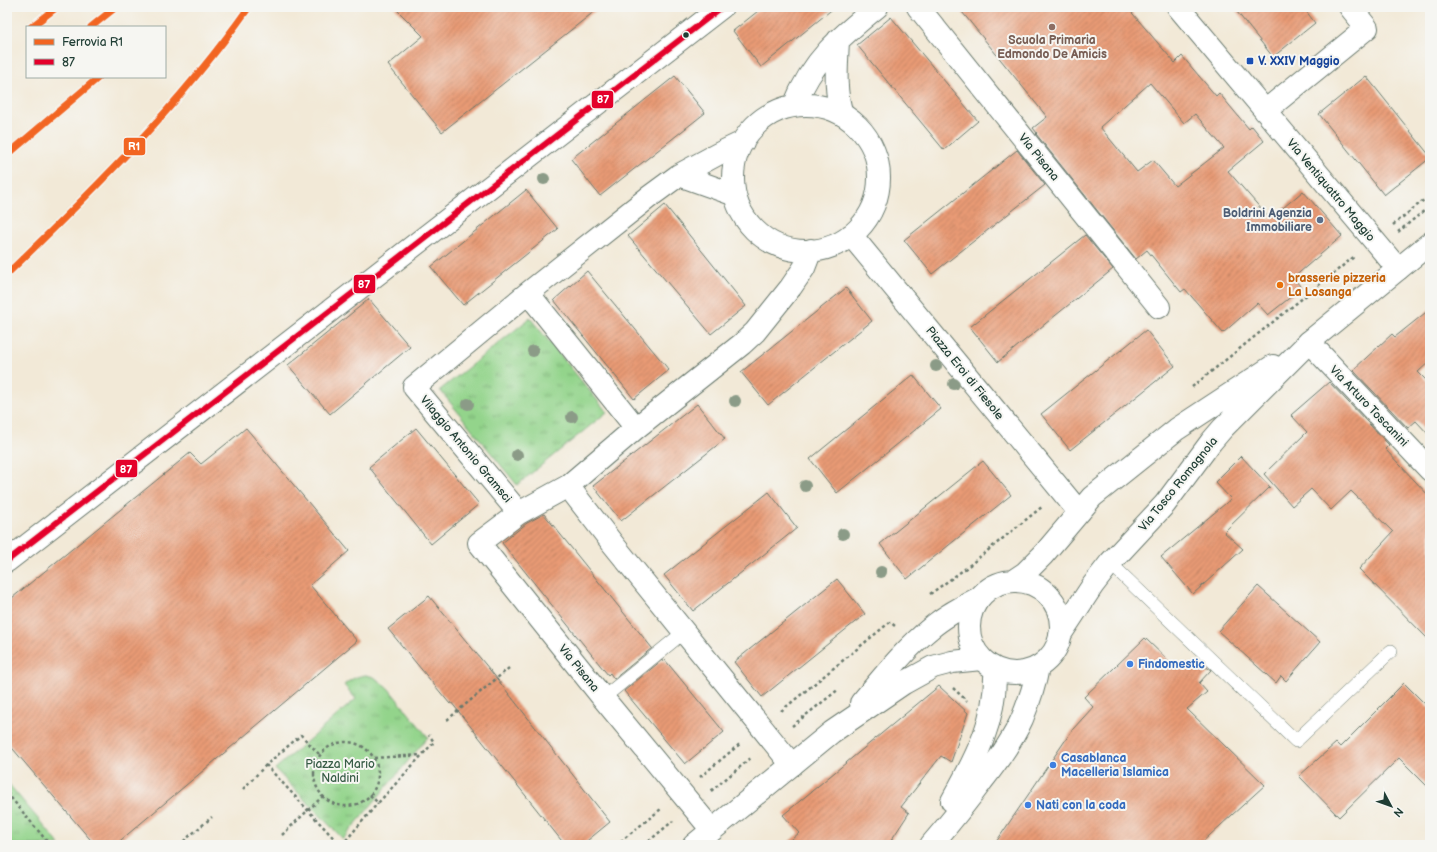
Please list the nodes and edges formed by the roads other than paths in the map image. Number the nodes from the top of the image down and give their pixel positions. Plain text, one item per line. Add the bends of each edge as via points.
1 (722, 7) edge
2 (877, 7) edge
3 (918, 7) edge
4 (1178, 7) edge
5 (1350, 7) edge
6 (838, 40) junction
7 (794, 106) junction
8 (1265, 111) junction
9 (842, 114) junction
10 (743, 142) junction
11 (679, 175) junction
12 (735, 194) junction
13 (851, 235) junction
14 (1430, 243) edge
15 (811, 250) junction
16 (1398, 269) junction
17 (528, 293) junction
18 (1160, 307) dead end
19 (1309, 342) junction
20 (636, 428) junction
21 (1430, 470) edge
22 (568, 486) junction
23 (1078, 512) junction
24 (519, 513) junction
25 (7, 561) edge
26 (1110, 563) junction
27 (1013, 581) junction
28 (979, 598) junction
29 (684, 632) junction
30 (1060, 635) junction
31 (1391, 651) dead end
32 (988, 664) junction
33 (1038, 667) junction
34 (603, 698) junction
35 (842, 725) junction
36 (792, 765) junction
37 (712, 830) junction
38 (694, 845) edge
39 (930, 845) edge

1 - 25 street
2 - 6 street
3 - 18 street, Via Pisana
4 - 8 street, Via Ventiquattro Maggio
5 - 8 street via 1367,28
6 - 7 street via 820,59 800,89
6 - 9 street via 837,89
7 - 9 street via 818,106
7 - 10 street via 781,109 762,120
8 - 16 street, Via Ventiquattro Maggio
9 - 13 street via 857,125 870,143 875,152 879,174 873,206 859,228
10 - 11 street, Vilaggio Antonio Gramsci
10 - 12 street via 734,166
11 - 12 street
11 - 17 street, Vilaggio Antonio Gramsci
12 - 15 street via 743,214 760,234 778,245
13 - 15 street via 824,249
13 - 23 street, Piazza Eroi di Fiesole
14 - 16 street, Via Tosco Romagnola
15 - 20 street, Vilaggio Antonio Gramsci via 798,278 754,332
16 - 19 street, Via Tosco Romagnola
17 - 20 street
17 - 24 street, Vilaggio Antonio Gramsci via 414,387
19 - 21 street, Via Arturo Toscanini
19 - 23 street, Via Tosco Romagnola via 1177,429 1092,497
19 - 26 street, Via Tosco Romagnola via 1223,428 1165,504
20 - 22 street, Vilaggio Antonio Gramsci
22 - 24 street, Vilaggio Antonio Gramsci
22 - 29 street
23 - 27 street, Via Tosco Romagnola via 1043,555
24 - 34 street, Via Pisana via 479,542
26 - 30 street, Via Tosco Romagnola via 1084,596
26 - 31 lane via 1296,741
27 - 28 street via 992,587
27 - 30 street via 1029,583 1051,599 1060,620
28 - 32 street via 971,614 969,631 973,648
28 - 35 street via 956,610 931,628 893,665
29 - 34 lane
29 - 36 street
30 - 33 street via 1051,656
32 - 33 street via 1010,673 1031,671
32 - 35 street via 952,662 933,667 904,683
32 - 39 street via 995,692 988,728 976,759
33 - 39 street via 1026,710 1010,740 952,821
34 - 37 street, Via Pisana
35 - 36 street
36 - 37 street
37 - 38 street

